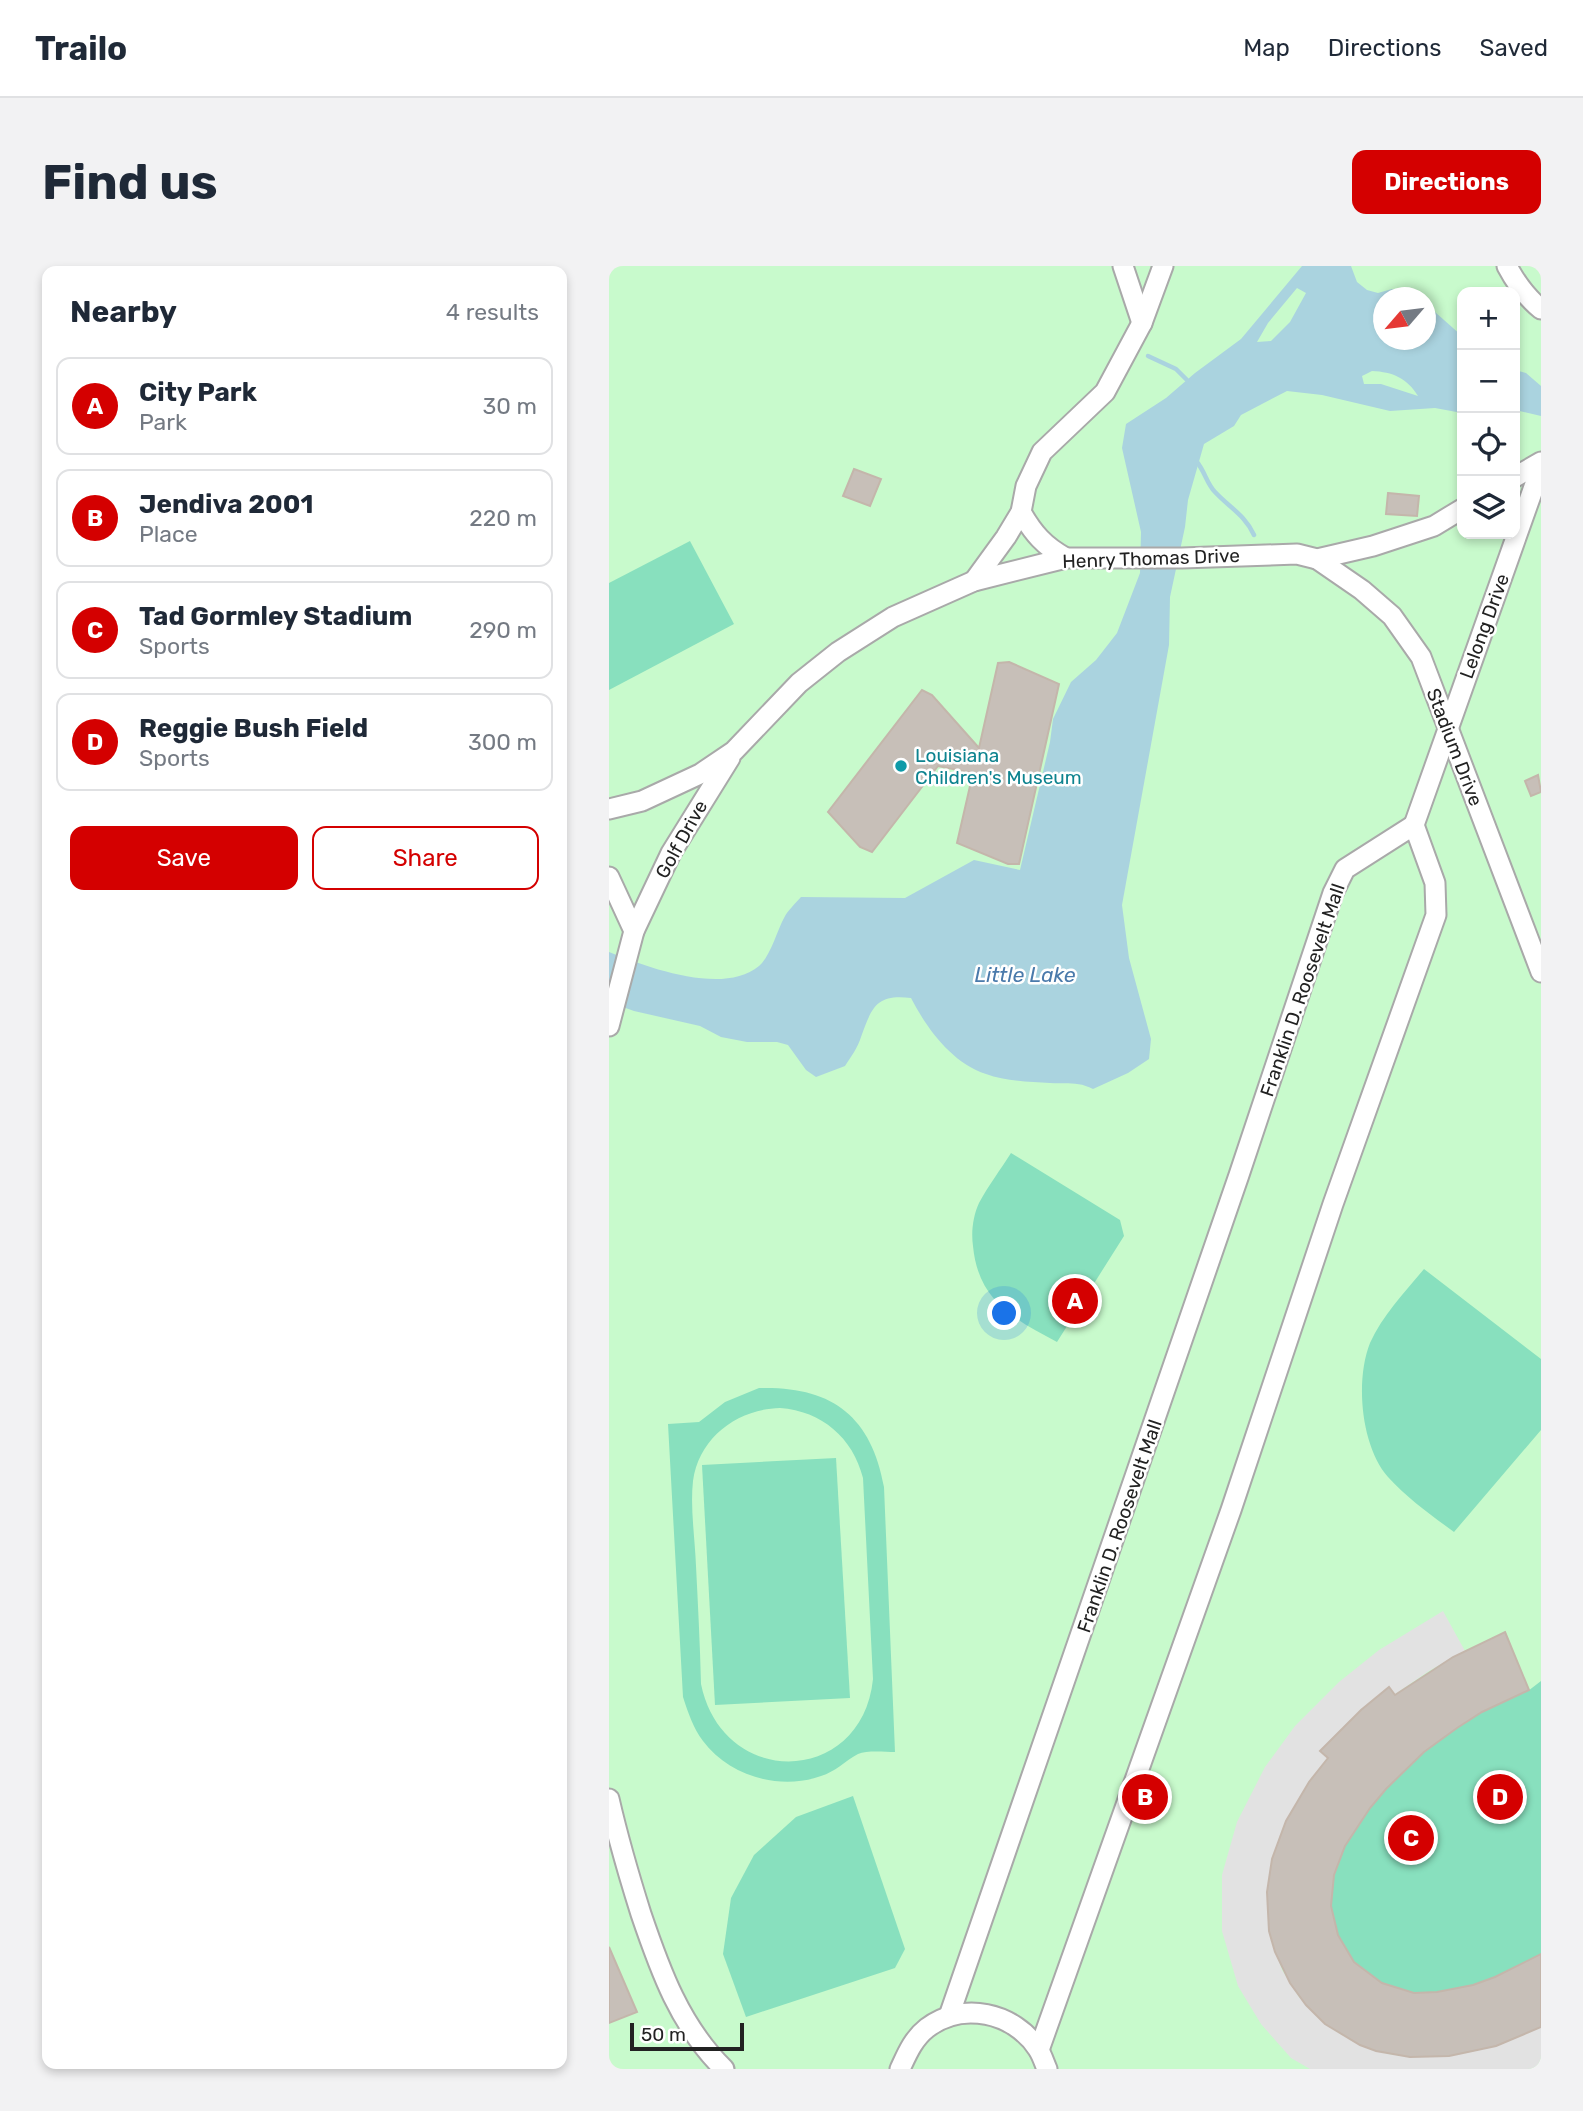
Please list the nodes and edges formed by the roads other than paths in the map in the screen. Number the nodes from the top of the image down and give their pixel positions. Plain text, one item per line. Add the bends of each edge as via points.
1 (1123, 266) edge
2 (1163, 266) edge
3 (1507, 266) edge
4 (1541, 309) edge
5 (1142, 323) junction
6 (1541, 464) edge
7 (1517, 476) edge
8 (1021, 512) junction
9 (1457, 512) edge
10 (1066, 558) junction
11 (1317, 559) junction
12 (974, 581) junction
13 (1448, 727) junction
14 (734, 751) junction
15 (609, 809) edge
16 (1414, 825) junction
17 (609, 877) edge
18 (633, 939) junction
19 (1541, 972) edge
20 (609, 1026) edge
21 (609, 1799) edge
22 (949, 2016) junction
23 (1039, 2050) junction
24 (724, 2069) edge
25 (900, 2069) edge
26 (1047, 2069) edge

1 - 5 street
2 - 5 street
3 - 4 street
5 - 8 street via 1105,391 1042,452 1026,486
6 - 7 street
6 - 13 street, Lelong Drive
8 - 10 street via 1034,535
8 - 12 street
9 - 11 street, Henry Thomas Drive via 1434,526
10 - 11 street, Henry Thomas Drive via 1297,554
10 - 12 street, Henry Thomas Drive
11 - 13 street, Stadium Drive via 1392,616 1421,657
12 - 14 street, Henry Thomas Drive via 894,617 838,652 799,683
13 - 16 street, Lelong Drive
13 - 19 street, Stadium Drive
14 - 15 street, Henry Thomas Drive via 670,789
14 - 18 street, Golf Drive via 671,853
16 - 22 street, Franklin D. Roosevelt Mall via 1345,869 1333,893
16 - 23 street via 1435,883 1436,915
17 - 18 street
18 - 20 street, Golf Drive
21 - 24 street via 620,1850 666,1983 693,2035
22 - 23 street via 975,2012 1000,2017 1022,2030
22 - 25 street via 927,2028 910,2046
23 - 26 street

